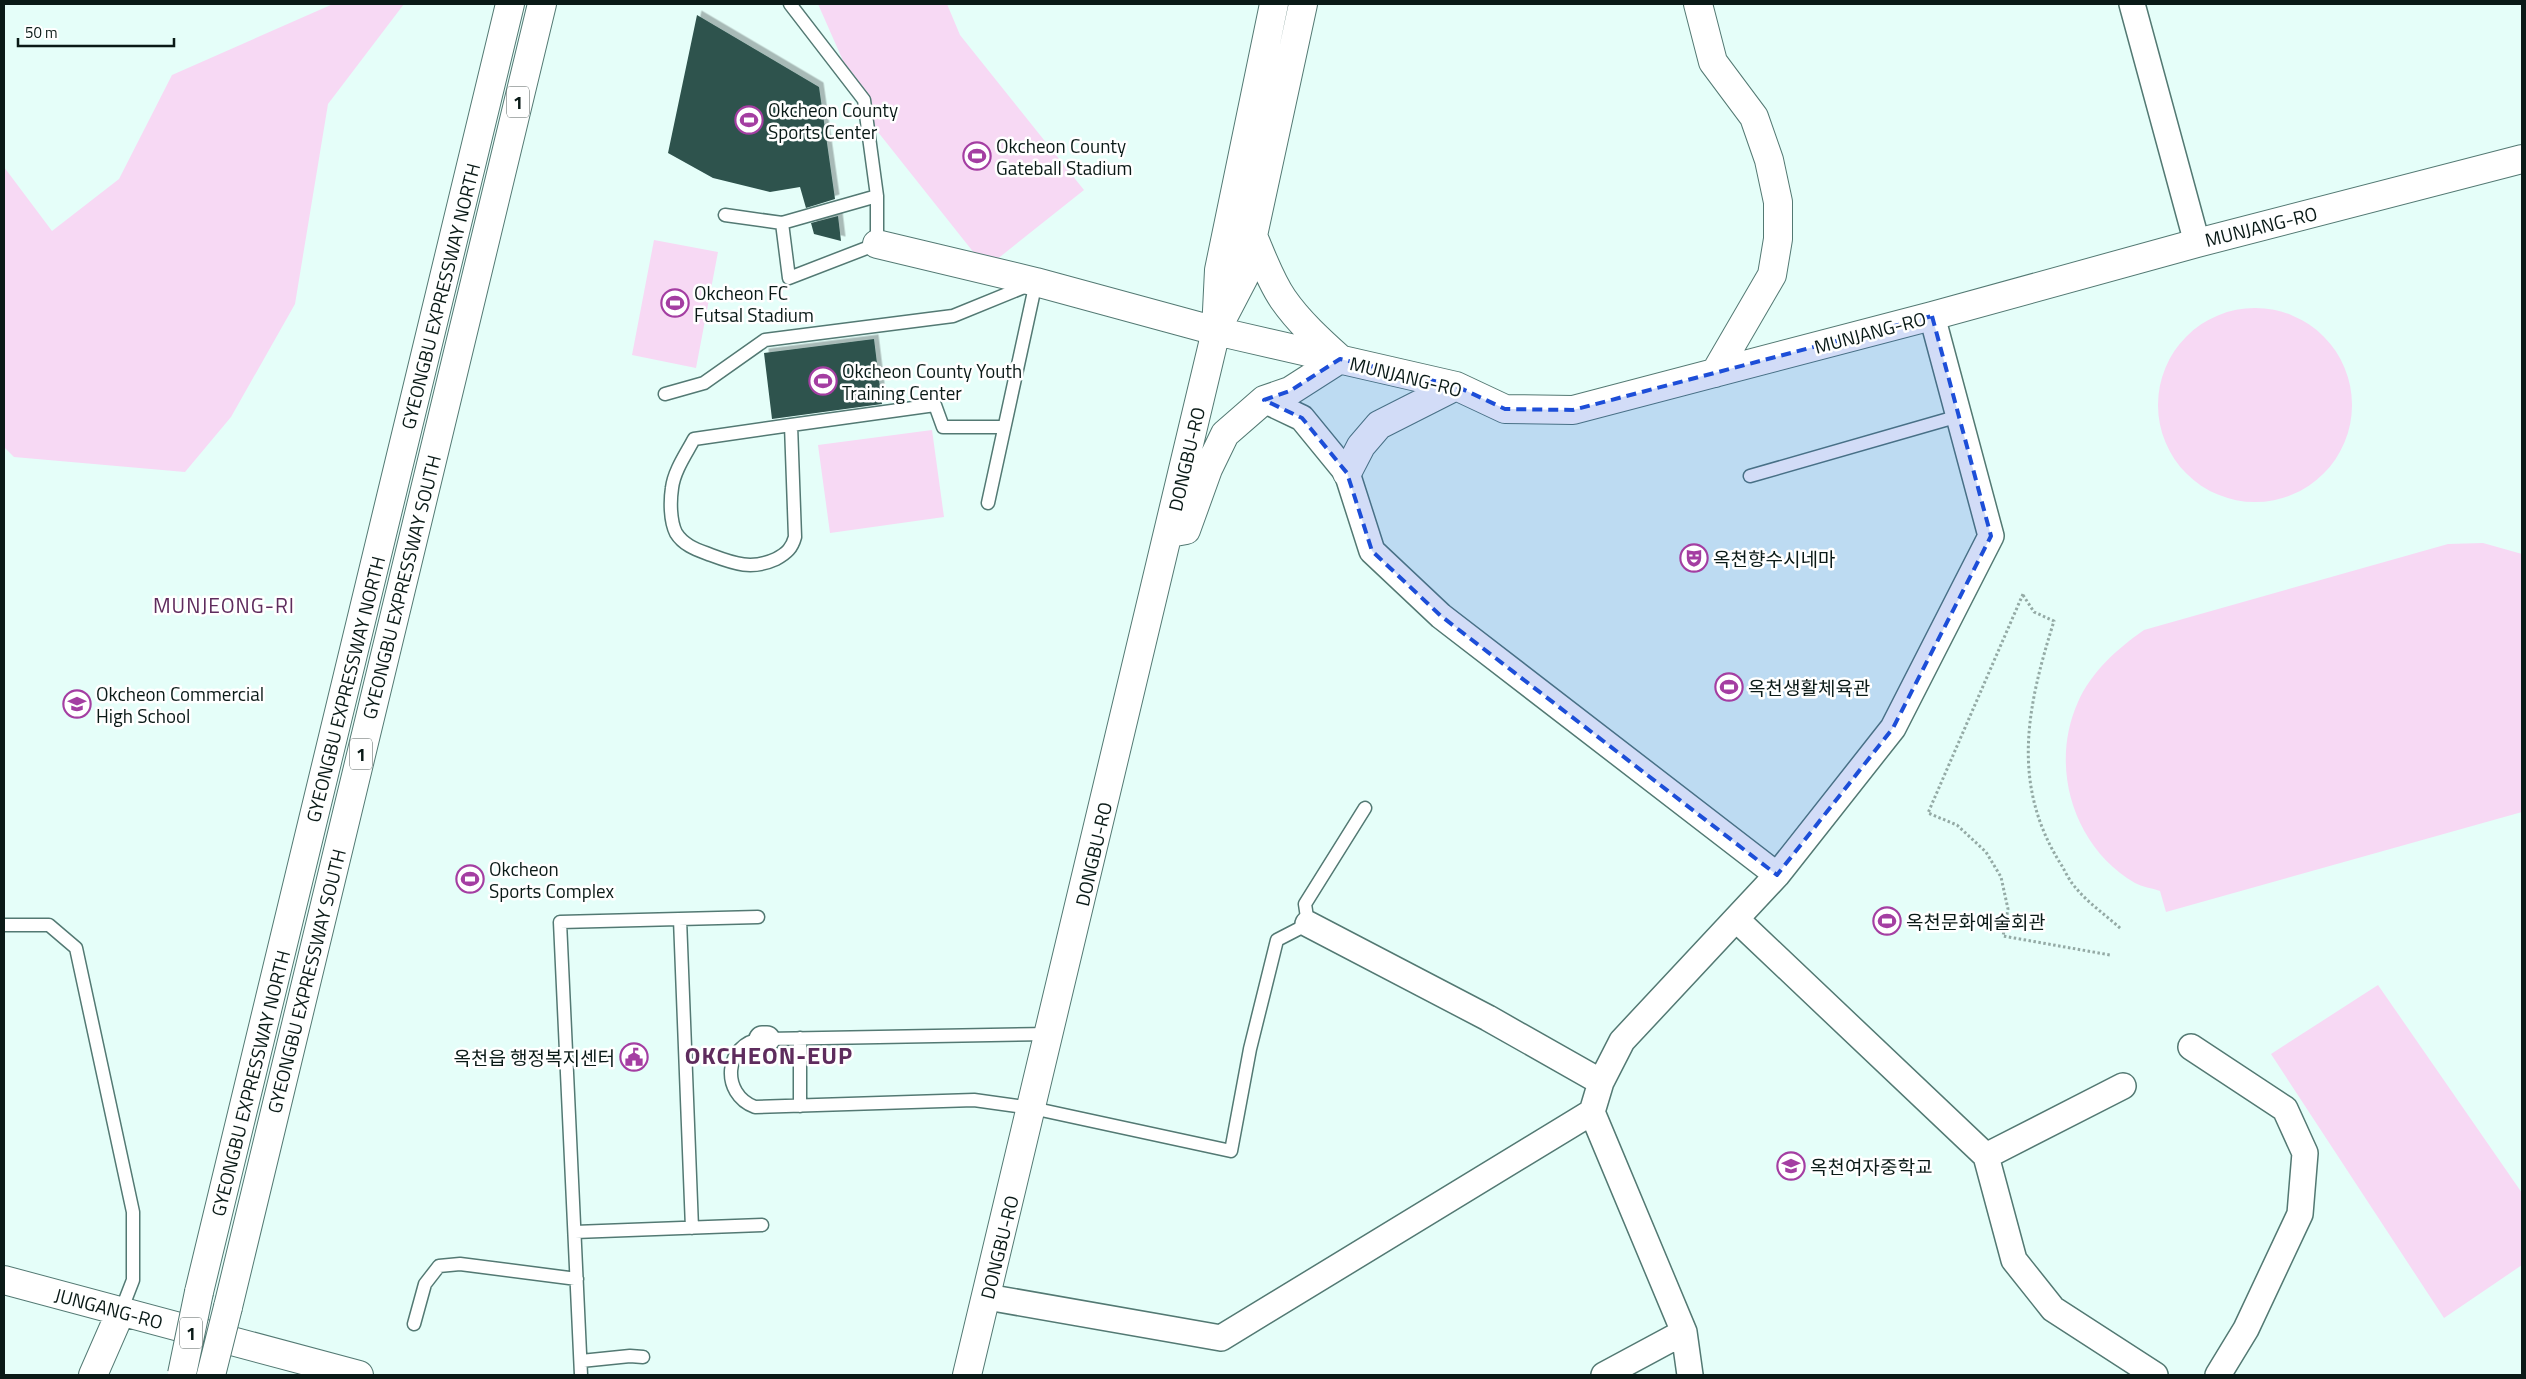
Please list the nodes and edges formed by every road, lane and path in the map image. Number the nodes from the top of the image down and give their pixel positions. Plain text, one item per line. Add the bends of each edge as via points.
1 (510, 4) edge
2 (542, 4) edge
3 (790, 4) edge
4 (1274, 4) edge
5 (1303, 4) edge
6 (1698, 4) edge
7 (2132, 4) edge
8 (2522, 159) edge
9 (877, 196) junction
10 (725, 215) dead end
11 (782, 223) junction
12 (1253, 236) junction
13 (2197, 243) junction
14 (877, 244) junction
15 (1036, 282) junction
16 (1932, 316) junction
17 (1216, 331) junction
18 (1340, 359) junction
19 (1715, 373) junction
20 (1456, 386) junction
21 (665, 394) dead end
22 (1264, 400) junction
23 (1959, 416) junction
24 (791, 424) junction
25 (1004, 427) junction
26 (1347, 473) junction
27 (1750, 476) dead end
28 (988, 503) dead end
29 (1169, 533) junction
30 (1365, 808) dead end
31 (1777, 875) junction
32 (758, 917) dead end
33 (680, 919) junction
34 (1736, 919) junction
35 (1308, 924) junction
36 (4, 925) edge
37 (2121, 929) dead end
38 (2110, 955) dead end
39 (1050, 1034) junction
40 (800, 1038) junction
41 (2191, 1047) dead end
42 (1601, 1082) junction
43 (2123, 1086) dead end
44 (800, 1106) junction
45 (1032, 1108) junction
46 (1592, 1112) junction
47 (1986, 1156) junction
48 (762, 1225) dead end
49 (692, 1228) junction
50 (575, 1232) junction
51 (576, 1279) junction
52 (4, 1280) edge
53 (987, 1297) junction
54 (121, 1312) junction
55 (414, 1324) dead end
56 (1684, 1332) junction
57 (643, 1357) dead end
58 (581, 1362) junction
59 (93, 1375) edge
60 (182, 1375) edge
61 (211, 1375) edge
62 (360, 1375) edge
63 (581, 1375) edge
64 (967, 1375) edge
65 (1604, 1375) edge
66 (1690, 1375) edge
67 (2155, 1375) edge
68 (2218, 1375) edge

1 - 60 main road, GYEONGBU EXPRESSWAY NORTH / 1, bridge
2 - 61 main road, GYEONGBU EXPRESSWAY SOUTH / 1, bridge
3 - 9 lane via 864,100
4 - 17 main road, DONGBU-RO via 1218,270
5 - 12 main road, DONGBU-RO
6 - 19 main road via 1713,62 1754,117 1769,160 1778,202 1778,239 1772,275
7 - 13 street
8 - 13 main road, MUNJANG-RO
9 - 11 lane
9 - 14 lane
10 - 11 lane
11 - 14 lane via 789,278
12 - 17 main road, DONGBU-RO via 1244,277
12 - 18 main road via 1283,300
13 - 16 main road, MUNJANG-RO
14 - 15 main road, MUNJANG-RO
15 - 17 main road, MUNJANG-RO
15 - 21 lane via 953,316 765,340 704,383
15 - 25 lane
16 - 19 main road, MUNJANG-RO
16 - 23 street
17 - 18 main road, MUNJANG-RO
17 - 29 main road, DONGBU-RO
18 - 20 main road, MUNJANG-RO
18 - 22 main road via 1290,391
19 - 20 main road, MUNJANG-RO via 1572,410 1504,409
20 - 26 main road via 1379,425 1361,446
22 - 26 street via 1302,418
22 - 29 main road via 1225,434 1208,469 1186,530
23 - 27 lane
23 - 31 street via 1990,536 1893,728
24 - 24 lane via 795,537 792,546 784,555 750,567 689,546 676,532 671,512 672,486 694,439
24 - 25 lane via 935,405 943,427
25 - 28 lane
26 - 31 street via 1372,551 1441,616
29 - 39 main road, DONGBU-RO
30 - 35 lane via 1305,904
31 - 34 street
32 - 33 lane
33 - 49 lane
33 - 50 lane via 560,922
34 - 42 street via 1622,1041
34 - 47 street
35 - 42 street via 1488,1018
35 - 45 lane via 1277,940 1250,1049 1231,1151
36 - 54 lane via 49,925 76,948 133,1212 133,1280
37 - 38 path via 2076,888 2047,843 2030,792 2028,731 2037,674 2054,621 2034,612 2023,594 1928,813 1957,825 1986,852 2001,877 2008,910 2003,936
39 - 40 lane
39 - 45 main road, DONGBU-RO
40 - 44 lane
40 - 44 lane via 764,1039 745,1045 733,1059 730,1076 735,1091 755,1107
41 - 68 street via 2285,1109 2304,1153 2300,1214 2246,1330
42 - 46 street
43 - 47 street
44 - 45 lane via 974,1100
45 - 53 main road, DONGBU-RO
46 - 53 street via 1221,1338
46 - 56 street
47 - 67 street via 2014,1260 2053,1309
48 - 49 lane
49 - 50 lane
50 - 51 lane
51 - 55 lane via 460,1264 438,1266 425,1284
51 - 58 lane
52 - 54 main road, JUNGANG-RO
53 - 64 main road, DONGBU-RO
54 - 59 main road
54 - 62 main road, JUNGANG-RO
56 - 65 street
56 - 66 street
57 - 58 lane
58 - 63 lane

